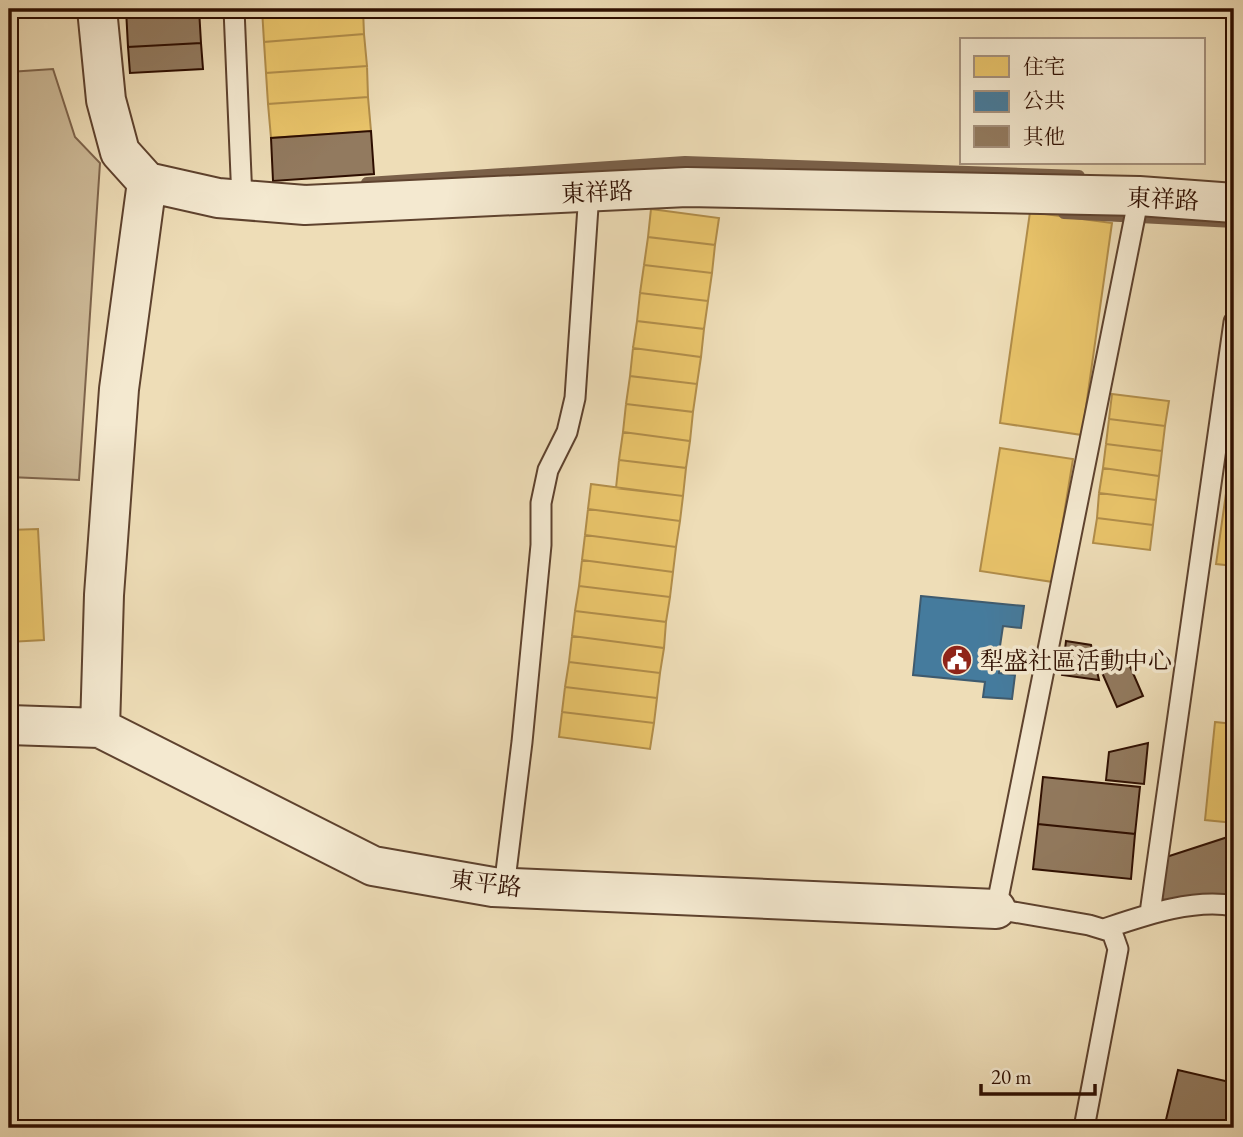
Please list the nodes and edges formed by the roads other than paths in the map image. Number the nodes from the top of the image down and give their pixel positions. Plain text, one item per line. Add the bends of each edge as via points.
1 (97, 9) edge
2 (234, 9) edge
3 (148, 182) junction
4 (589, 192) junction
5 (1139, 197) junction
6 (242, 200) junction
7 (1234, 203) edge
8 (1234, 321) edge
9 (9, 725) edge
10 (100, 728) junction
11 (503, 888) junction
12 (1234, 906) edge
13 (996, 909) junction
14 (1150, 914) junction
15 (1104, 929) junction
16 (1084, 1128) edge

1 - 3 street via 106,100 120,152
2 - 6 lane
3 - 6 street, 東祥路
3 - 10 street via 119,389 104,594
4 - 5 street, 東祥路 via 687,187
4 - 6 street, 東祥路 via 305,205
4 - 11 lane via 575,398 567,432 548,470 541,503 522,742
5 - 7 street, 東祥路
5 - 13 lane
8 - 14 lane
9 - 10 street, 東平路
10 - 11 street, 東平路 via 373,866
11 - 13 street, 東平路
12 - 14 lane via 1217,903
13 - 15 lane
14 - 15 lane
15 - 16 lane via 1112,932 1118,949

